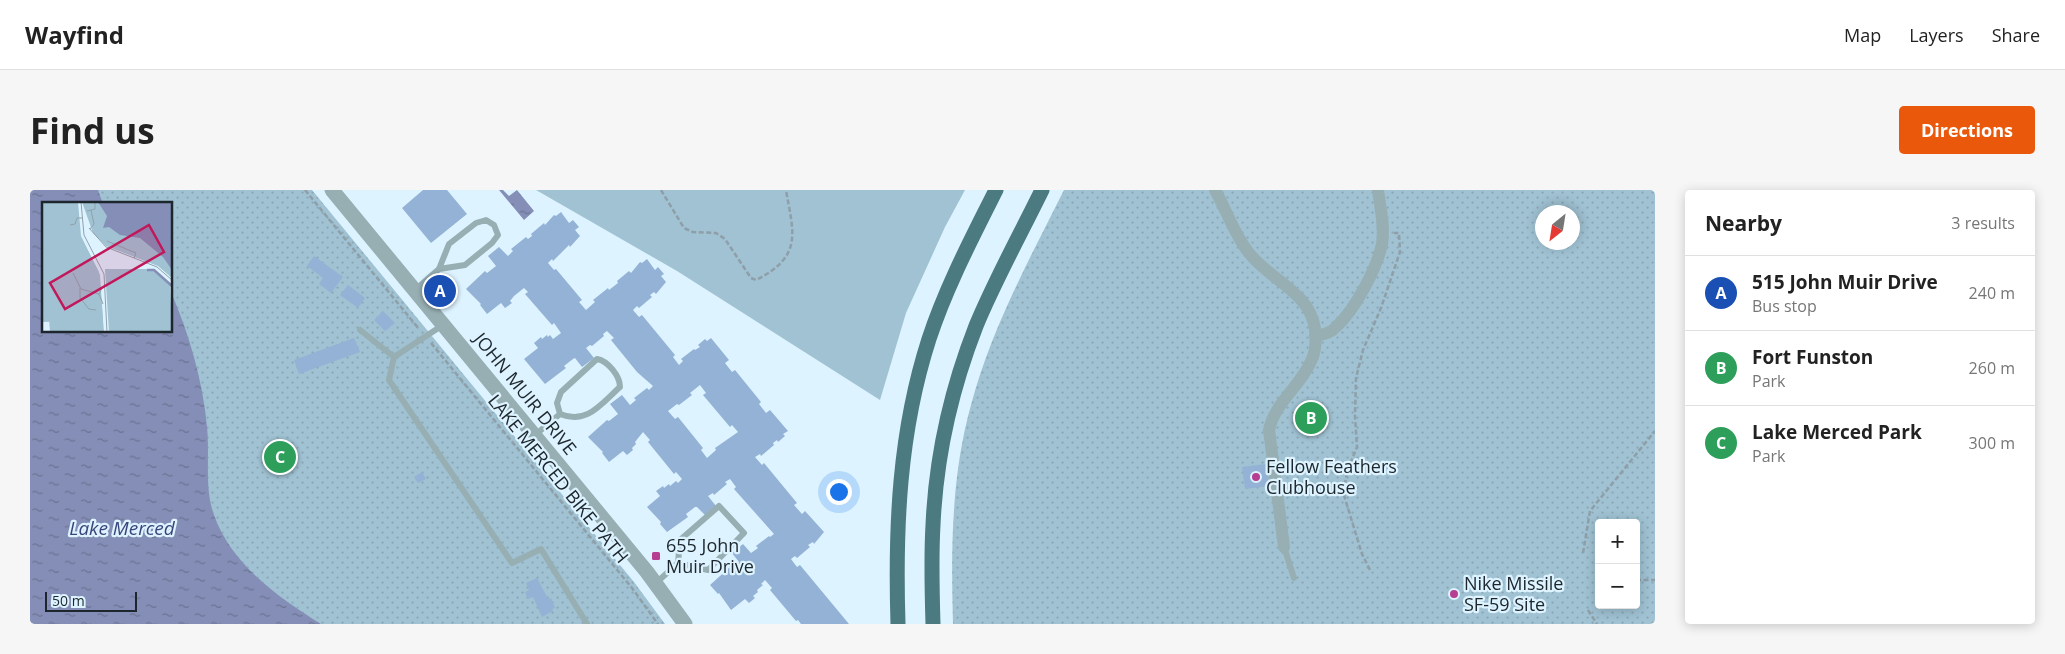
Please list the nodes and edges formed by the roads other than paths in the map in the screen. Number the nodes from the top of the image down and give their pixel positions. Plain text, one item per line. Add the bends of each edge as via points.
1 (332, 190) edge
2 (996, 190) edge
3 (1042, 190) edge
4 (1215, 190) edge
5 (1378, 190) edge
6 (439, 269) junction
7 (415, 290) junction
8 (444, 325) junction
9 (360, 330) dead end
10 (1316, 336) junction
11 (394, 357) junction
12 (560, 414) junction
13 (535, 435) junction
14 (1284, 547) joint
15 (678, 563) junction
16 (1294, 578) dead end
17 (656, 584) junction
18 (587, 624) edge
19 (685, 624) edge
20 (898, 624) edge
21 (933, 624) edge

1 - 7 street, JOHN MUIR DRIVE
2 - 20 main road via 939,312 914,392 898,499
3 - 21 main road via 986,303 952,402 934,502
4 - 10 street via 1237,235 1251,255 1306,305
5 - 10 street via 1383,233 1376,263 1361,293 1337,327
6 - 6 lane via 465,265 498,235 494,225 486,220 476,222 449,244
6 - 7 lane
7 - 8 street, JOHN MUIR DRIVE
8 - 11 lane
8 - 13 street, JOHN MUIR DRIVE
9 - 11 lane
10 - 14 street via 1312,359 1275,414 1270,430
11 - 18 lane via 389,380 512,563 541,549
12 - 12 lane via 582,418 620,387 620,380 603,360 597,358 561,392 556,403
12 - 13 lane
13 - 17 street, JOHN MUIR DRIVE
14 - 16 lane
15 - 15 lane via 708,570 744,533 719,506 680,540
15 - 17 lane
17 - 19 street, JOHN MUIR DRIVE

